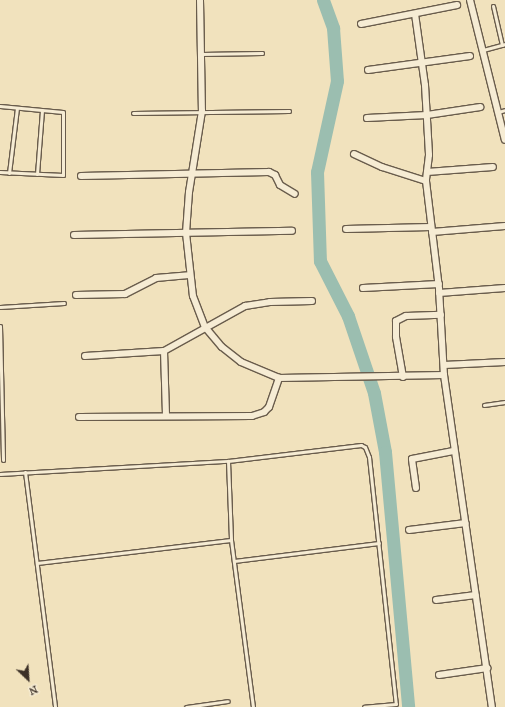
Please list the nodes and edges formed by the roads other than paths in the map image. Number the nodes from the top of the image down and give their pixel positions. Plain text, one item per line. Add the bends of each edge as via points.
1 (200, 0) edge
2 (470, 0) edge
3 (457, 5) dead end
4 (493, 6) dead end
5 (415, 14) junction
6 (361, 24) dead end
7 (503, 44) edge
8 (483, 50) junction
9 (262, 53) dead end
10 (201, 54) junction
11 (470, 56) dead end
12 (422, 62) junction
13 (368, 70) dead end
14 (0, 106) edge
15 (480, 107) dead end
16 (17, 108) junction
17 (42, 110) junction
18 (505, 110) edge
19 (202, 111) junction
20 (288, 111) dead end
21 (498, 112) junction
22 (133, 113) dead end
23 (427, 115) junction
24 (367, 118) dead end
25 (505, 140) edge
26 (354, 154) dead end
27 (493, 167) dead end
28 (0, 172) edge
29 (427, 172) junction
30 (9, 173) junction
31 (37, 174) junction
32 (192, 174) junction
33 (81, 176) dead end
34 (426, 181) junction
35 (295, 194) dead end
36 (505, 226) edge
37 (346, 229) dead end
38 (431, 230) junction
39 (292, 231) dead end
40 (186, 233) junction
41 (74, 235) dead end
42 (189, 275) junction
43 (439, 284) junction
44 (363, 288) dead end
45 (505, 288) edge
46 (439, 293) junction
47 (76, 295) dead end
48 (312, 301) dead end
49 (64, 303) dead end
50 (0, 307) edge
51 (441, 315) junction
52 (0, 326) edge
53 (205, 327) junction
54 (164, 351) junction
55 (85, 356) dead end
56 (505, 362) edge
57 (444, 364) junction
58 (444, 375) junction
59 (403, 377) junction
60 (280, 378) junction
61 (505, 402) edge
62 (484, 405) dead end
63 (166, 416) junction
64 (79, 417) dead end
65 (453, 451) junction
66 (3, 460) dead end
67 (228, 461) junction
68 (25, 472) junction
69 (0, 474) edge
70 (416, 488) dead end
71 (466, 523) junction
72 (410, 530) dead end
73 (231, 540) junction
74 (378, 543) junction
75 (234, 561) junction
76 (37, 563) junction
77 (476, 595) junction
78 (436, 600) dead end
79 (487, 668) junction
80 (439, 675) dead end
81 (228, 701) dead end
82 (396, 706) edge
83 (55, 707) edge
84 (186, 707) edge
85 (253, 707) edge
86 (364, 707) edge
87 (492, 707) edge

1 - 10 street
2 - 8 street
3 - 5 street
4 - 7 lane
5 - 6 street
5 - 12 street
7 - 8 lane
8 - 21 street
9 - 10 lane
10 - 19 street
11 - 12 street
12 - 13 street
12 - 23 street
14 - 16 lane
15 - 23 street
16 - 17 lane
16 - 30 lane
17 - 31 lane
17 - 31 lane via 63,112 63,175
18 - 21 lane
19 - 20 lane
19 - 22 lane
19 - 32 street
21 - 25 street
23 - 24 street
23 - 29 street
26 - 34 street via 382,167
27 - 29 street
28 - 30 lane
29 - 34 street
30 - 31 lane
32 - 33 street
32 - 35 street via 269,172 275,175 280,185
32 - 40 street
34 - 38 street
36 - 38 street
37 - 38 street
38 - 43 street
39 - 40 street
40 - 41 street
40 - 42 street
42 - 47 street via 156,278 124,294
42 - 53 street via 193,296
43 - 44 street
43 - 46 street
45 - 46 street
46 - 51 street
48 - 53 street via 258,303 245,306
49 - 50 lane
51 - 57 street
51 - 59 street via 406,316 396,321
52 - 66 lane
53 - 54 street
53 - 60 street via 222,347 241,362
54 - 55 street
54 - 63 street
56 - 57 street
57 - 58 street
58 - 59 street
58 - 65 street
59 - 60 street
60 - 63 street via 269,407 259,415
61 - 62 lane
63 - 64 street
65 - 70 street via 412,459
65 - 71 street
67 - 68 lane
67 - 73 lane
67 - 74 lane via 361,445 365,447
68 - 69 lane
68 - 76 lane
71 - 72 street
71 - 77 street
73 - 75 lane
73 - 76 lane
74 - 75 lane
74 - 82 lane
75 - 85 lane
76 - 83 lane
77 - 78 street
77 - 79 street
79 - 80 street
79 - 87 street
81 - 84 lane
82 - 86 lane

